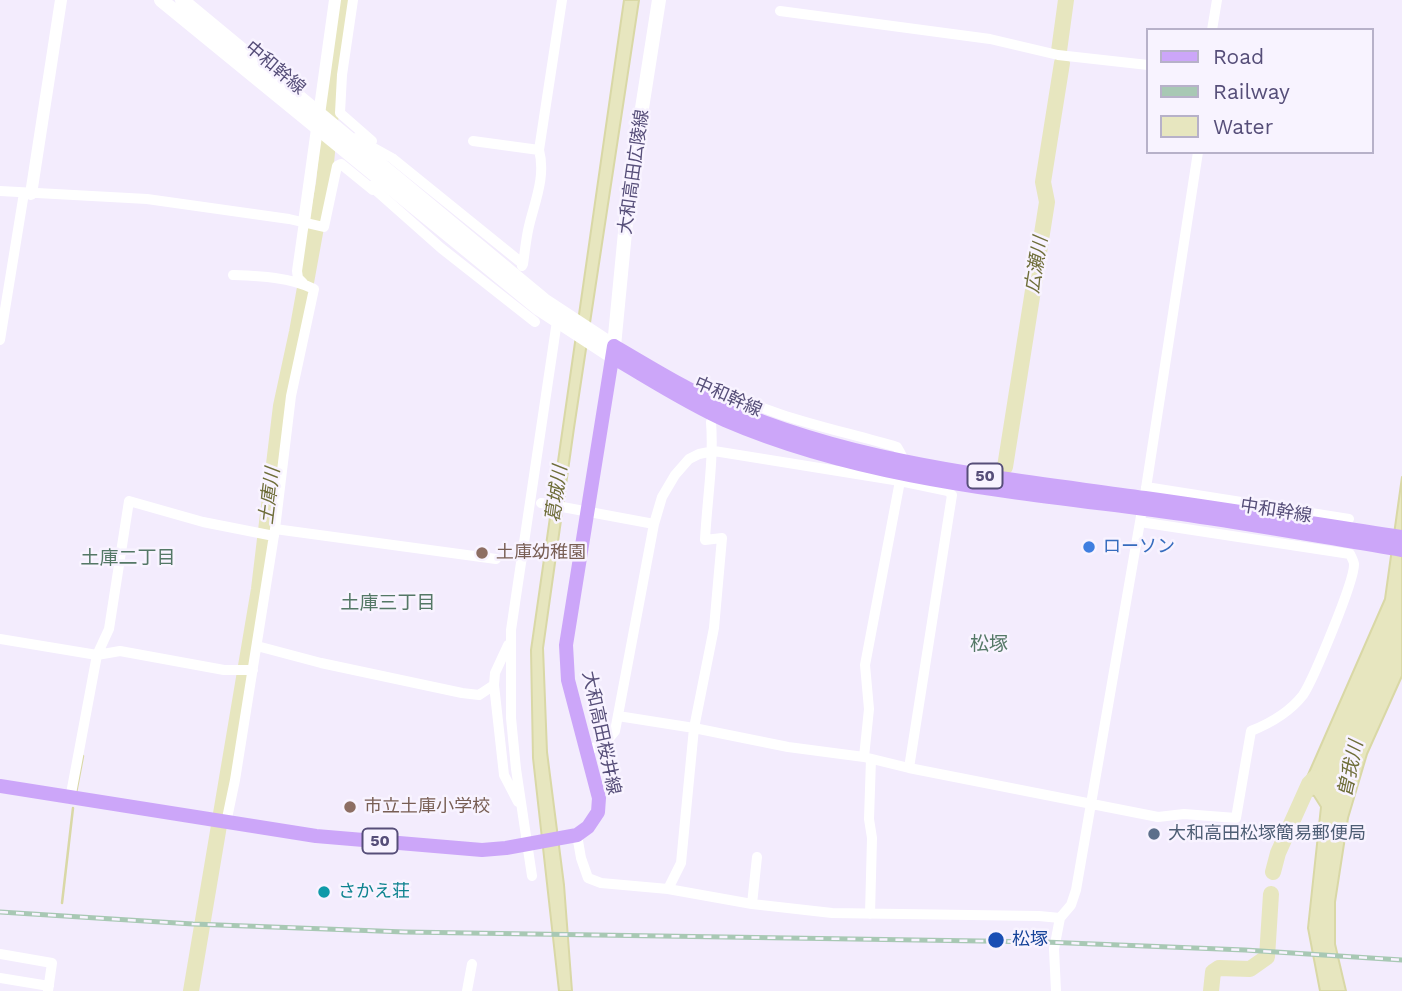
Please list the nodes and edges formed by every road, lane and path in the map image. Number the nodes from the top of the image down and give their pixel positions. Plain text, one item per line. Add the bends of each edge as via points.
1 (61, 0) edge
2 (161, 0) edge
3 (183, 0) edge
4 (335, 0) edge
5 (353, 0) edge
6 (562, 0) edge
7 (659, 0) edge
8 (1217, 0) edge
9 (780, 11) dead end
10 (1212, 28) edge
11 (1146, 65) edge
12 (321, 123) junction
13 (337, 128) junction
14 (473, 141) dead end
15 (539, 150) junction
16 (1198, 154) edge
17 (392, 158) junction
18 (358, 162) junction
19 (373, 190) junction
20 (0, 191) edge
21 (27, 194) junction
22 (304, 222) junction
23 (233, 275) dead end
24 (307, 285) junction
25 (560, 319) junction
26 (535, 322) dead end
27 (0, 341) edge
28 (614, 352) junction
29 (716, 386) dead end
30 (711, 422) dead end
31 (713, 451) junction
32 (904, 472) junction
33 (962, 483) junction
34 (952, 495) junction
35 (541, 503) dead end
36 (1143, 504) junction
37 (589, 510) junction
38 (1349, 519) dead end
39 (654, 524) junction
40 (274, 533) junction
41 (1402, 537) edge
42 (1377, 540) junction
43 (1402, 550) edge
44 (496, 559) dead end
45 (0, 639) edge
46 (510, 640) junction
47 (257, 646) junction
48 (97, 655) junction
49 (252, 670) junction
50 (495, 685) junction
51 (618, 716) junction
52 (694, 728) junction
53 (587, 751) junction
54 (867, 758) junction
55 (909, 768) junction
56 (0, 786) edge
57 (70, 799) junction
58 (1090, 803) junction
59 (521, 808) junction
60 (221, 823) junction
61 (573, 835) junction
62 (531, 843) junction
63 (757, 857) dead end
64 (532, 876) dead end
65 (668, 889) junction
66 (751, 904) junction
67 (870, 914) junction
68 (1060, 918) junction
69 (0, 954) edge
70 (472, 964) dead end
71 (0, 978) edge
72 (48, 989) edge
73 (467, 991) edge
74 (1056, 991) edge

1 - 21 street
2 - 12 main road, 中和幹線
3 - 12 main road, 中和幹線
4 - 12 street
5 - 17 street via 340,113
6 - 15 street
7 - 28 main road, 大和高田広陵線 via 629,191
8 - 10 street
9 - 11 street
12 - 13 main road, 中和幹線
12 - 18 main road, 中和幹線 via 337,145
12 - 22 street
13 - 17 street
13 - 25 main road, 中和幹線 via 544,300
14 - 15 street
15 - 17 street via 541,176 522,266
16 - 36 street
18 - 19 street
18 - 25 main road, 中和幹線 via 539,309
19 - 22 street via 341,164 324,227
19 - 26 street
20 - 21 street
21 - 22 street via 147,199
21 - 27 street
22 - 24 street via 298,278
23 - 24 street
24 - 40 street
25 - 28 main road, 中和幹線
25 - 46 street
28 - 32 main road, 中和幹線 / 50 via 726,420 813,451
28 - 37 main road, 大和高田桜井線
29 - 32 street via 820,427 897,447
30 - 31 street
31 - 32 street
31 - 39 street via 689,459 675,475
31 - 52 street via 705,540 722,538 714,628
32 - 33 main road, 中和幹線 / 50
32 - 34 street
32 - 36 main road, 中和幹線 / 50 via 1013,480
32 - 54 street via 865,665
33 - 34 street
33 - 36 main road, 中和幹線 / 50
34 - 55 street
35 - 37 street
36 - 38 street
36 - 42 main road, 中和幹線 / 50
36 - 58 street
36 - 58 street via 1350,554 1354,565 1333,629 1303,694 1275,722 1251,731 1236,818 1158,817
37 - 39 street
37 - 53 main road, 大和高田桜井線 via 566,645 568,680
39 - 51 street
40 - 44 street
40 - 47 street
40 - 48 street via 203,522 129,501 109,629
41 - 42 main road, 中和幹線 / 50
42 - 43 main road, 中和幹線 / 50
45 - 48 street
46 - 50 street via 495,673
46 - 59 street via 511,718
47 - 49 street
47 - 50 street via 462,693 479,695
48 - 49 street via 120,651 224,670
48 - 57 street
49 - 60 street
50 - 59 street via 504,775
51 - 52 street
51 - 53 street via 615,731 606,742
52 - 54 street
52 - 65 street via 681,863
53 - 61 main road, 大和高田桜井線 via 597,784 597,812 588,827
54 - 55 street
54 - 67 street
55 - 58 street
56 - 57 main road, 50
57 - 60 main road, 50
58 - 68 street via 1076,890
59 - 62 street
60 - 62 main road, 50 via 458,849
61 - 62 main road, 50
61 - 65 street via 588,878
62 - 64 street
63 - 66 street
65 - 66 street
66 - 67 street
67 - 68 street
68 - 74 street
69 - 72 street via 52,963
70 - 73 street
71 - 72 street

